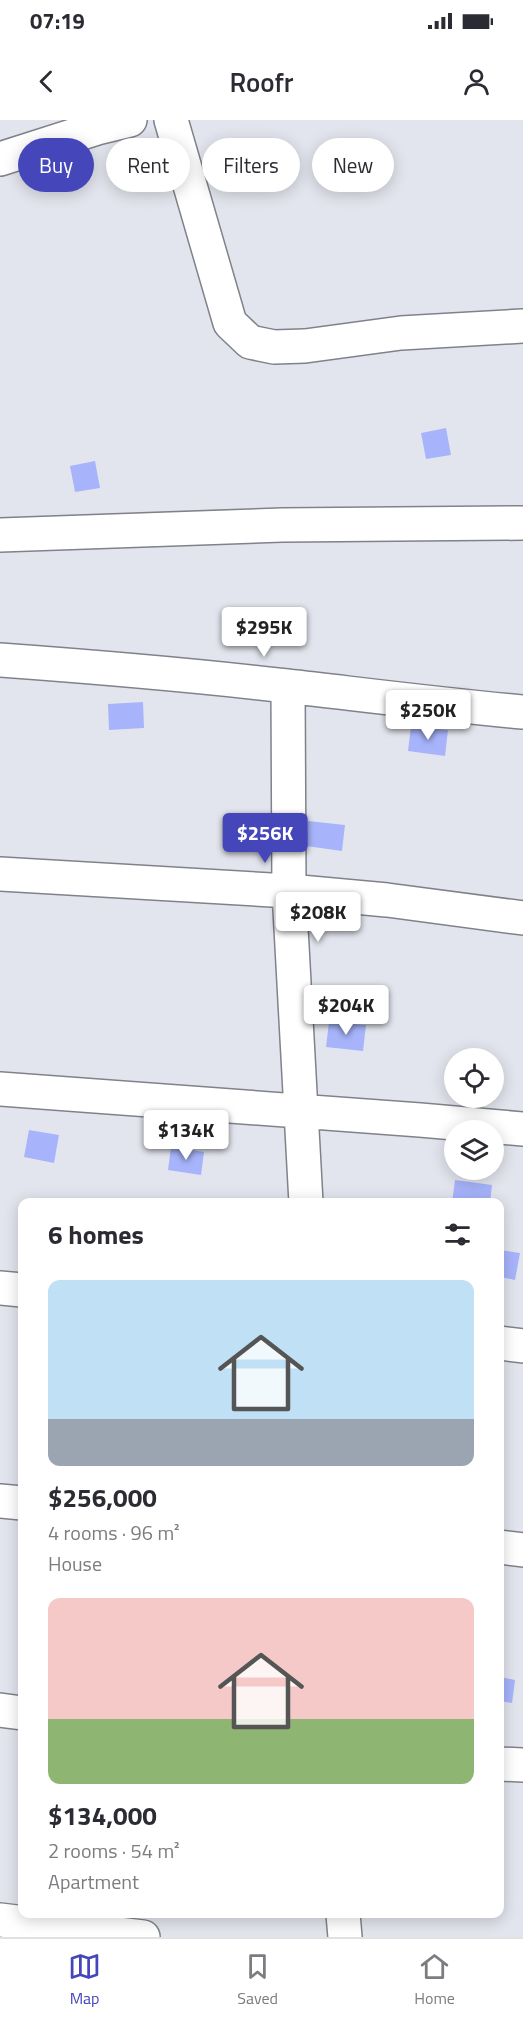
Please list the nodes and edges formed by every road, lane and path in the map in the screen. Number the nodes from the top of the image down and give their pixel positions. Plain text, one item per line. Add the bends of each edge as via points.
1 (130, 120) edge
2 (171, 120) edge
3 (0, 159) edge
4 (523, 326) edge
5 (523, 523) edge
6 (0, 535) edge
7 (0, 660) edge
8 (288, 686) junction
9 (523, 712) edge
10 (0, 874) edge
11 (289, 891) junction
12 (523, 918) edge
13 (0, 1089) edge
14 (302, 1112) junction
15 (523, 1129) edge
16 (306, 1198) edge
17 (0, 1288) edge
18 (18, 1290) edge
19 (504, 1344) edge
20 (523, 1346) edge
21 (0, 1501) edge
22 (18, 1503) edge
23 (504, 1548) edge
24 (523, 1550) edge
25 (0, 1710) edge
26 (18, 1712) edge
27 (504, 1764) edge
28 (523, 1766) edge
29 (343, 1918) edge
30 (0, 1920) edge
31 (143, 1937) edge
32 (345, 1937) edge

1 - 3 street
2 - 4 street via 230,323 250,342 273,347 305,346 401,333
5 - 6 street via 282,525
7 - 8 street
8 - 9 street
8 - 11 street
10 - 11 street
11 - 12 street
11 - 14 street
13 - 14 street
14 - 15 street
14 - 16 street
17 - 18 street
19 - 20 street
21 - 22 street
23 - 24 street
25 - 26 street
27 - 28 street
29 - 32 street
30 - 31 street

